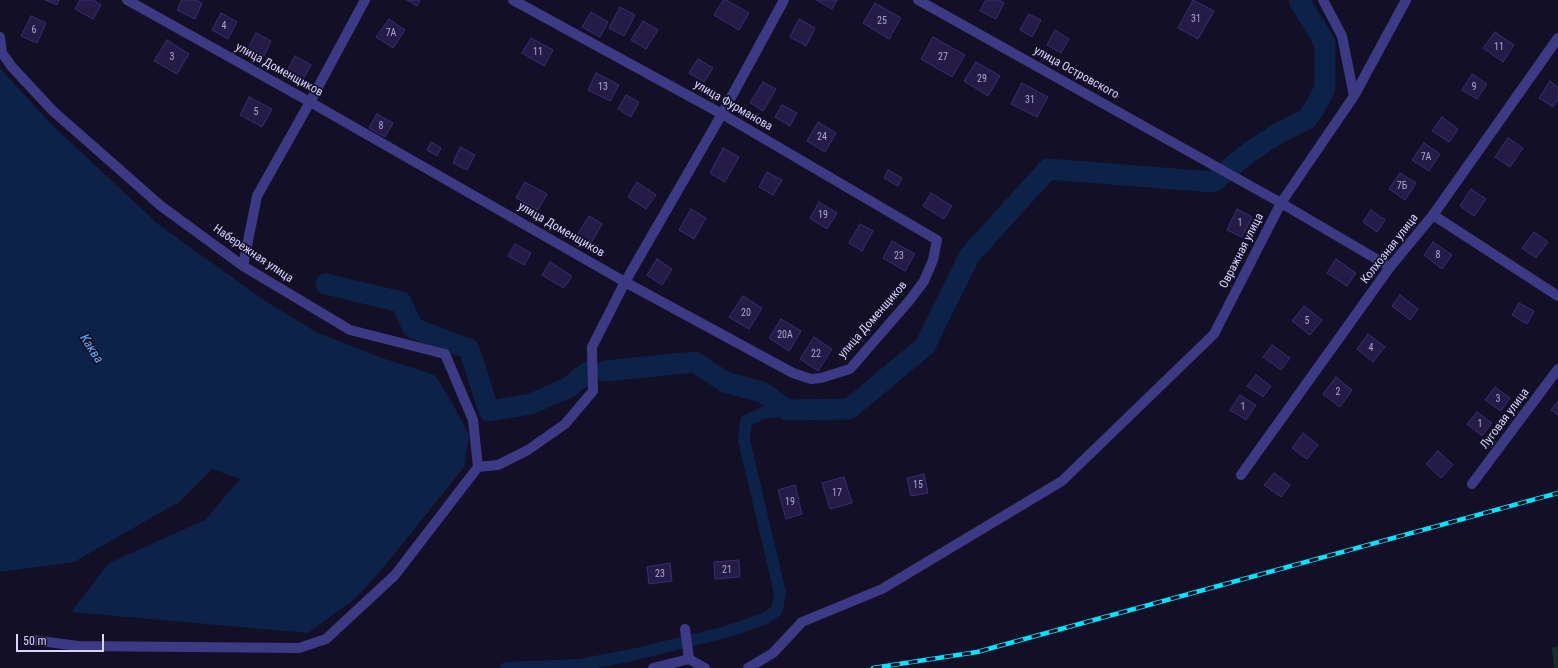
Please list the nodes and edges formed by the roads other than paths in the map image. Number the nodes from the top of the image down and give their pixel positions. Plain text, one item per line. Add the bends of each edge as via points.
1 (127, 0) edge
2 (365, 0) edge
3 (513, 0) edge
4 (784, 0) edge
5 (918, 0) edge
6 (1323, 0) edge
7 (1406, 0) edge
8 (0, 37) edge
9 (1558, 38) edge
10 (1354, 96) junction
11 (310, 102) junction
12 (722, 114) junction
13 (1281, 203) junction
14 (1433, 215) junction
15 (937, 240) joint
16 (243, 266) junction
17 (1390, 267) junction
18 (625, 282) junction
19 (1558, 296) edge
20 (1558, 370) edge
21 (478, 467) junction
22 (1241, 475) dead end
23 (1472, 484) dead end
24 (685, 629) dead end
25 (33, 640) dead end
26 (690, 659) junction
27 (653, 668) edge
28 (705, 668) edge
29 (748, 668) edge

1 - 11 street, улица Доменщиков
2 - 11 street
3 - 12 street, улица Фурманова
4 - 12 street
5 - 13 street, улица Островского
6 - 10 street via 1342,36
7 - 10 street, Овражная улица
8 - 16 street, Набережная улица via 2,53 12,67 53,111 161,206
9 - 14 street, Колхозная улица
10 - 13 street, Овражная улица
11 - 16 street via 256,196
11 - 18 street, улица Доменщиков
12 - 15 street, улица Фурманова
12 - 18 street
13 - 17 street
13 - 29 street, Овражная улица via 1214,334 1062,481 882,589 802,622 773,653
14 - 17 street, Колхозная улица
14 - 19 street
15 - 18 street, улица Доменщиков via 924,280 909,301 850,369 821,378 811,379 793,373
16 - 21 street, Набережная улица via 350,330 445,354 473,420
17 - 22 street, Колхозная улица
18 - 21 street via 592,347 593,391 565,424 528,450 498,465
20 - 23 street, Луговая улица
21 - 25 street via 395,575 326,639 299,648 78,646
24 - 26 street
26 - 27 street
26 - 28 street

